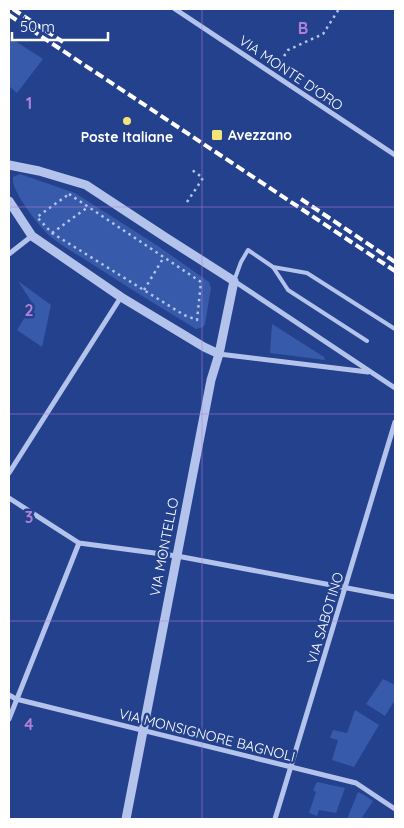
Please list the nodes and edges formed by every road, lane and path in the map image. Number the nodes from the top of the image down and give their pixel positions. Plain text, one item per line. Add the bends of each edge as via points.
1 (175, 9) edge
2 (339, 9) edge
3 (276, 67) dead end
4 (395, 155) edge
5 (9, 166) edge
6 (192, 170) dead end
7 (9, 201) edge
8 (187, 202) dead end
9 (88, 207) junction
10 (52, 233) junction
11 (32, 236) junction
12 (9, 254) edge
13 (164, 257) junction
14 (273, 267) junction
15 (234, 281) junction
16 (144, 290) junction
17 (121, 297) junction
18 (395, 329) edge
19 (367, 341) dead end
20 (219, 354) junction
21 (371, 372) junction
22 (395, 388) edge
23 (395, 422) edge
24 (9, 472) edge
25 (9, 498) edge
26 (79, 543) junction
27 (177, 556) junction
28 (347, 587) junction
29 (395, 597) edge
30 (9, 695) edge
31 (16, 699) junction
32 (9, 719) edge
33 (143, 731) junction
34 (290, 768) junction
35 (395, 809) edge
36 (126, 819) edge
37 (275, 819) edge

1 - 4 street, VIA MONTE D'ORO
2 - 3 path via 323,34 288,50
5 - 15 street via 86,185
6 - 8 path via 203,178
7 - 11 street
9 - 10 path
9 - 10 path via 69,194 36,217
9 - 13 path
10 - 16 path
11 - 12 street
11 - 17 street
13 - 16 path
13 - 16 path via 201,282 197,320
14 - 15 lane via 248,250
14 - 18 lane via 308,273
14 - 19 lane via 288,290
15 - 20 street, VIA MONTELLO
15 - 21 street
17 - 20 street
17 - 24 street
20 - 21 street
20 - 27 street, VIA MONTELLO via 211,380
21 - 22 street
23 - 28 street, VIA SABOTINO
25 - 26 street
26 - 27 street
26 - 31 street
27 - 28 street
27 - 33 street, VIA MONTELLO
28 - 29 street
28 - 34 street, VIA SABOTINO
30 - 31 street, VIA MONSIGNORE BAGNOLI
31 - 32 street
31 - 33 street, VIA MONSIGNORE BAGNOLI
33 - 34 street, VIA MONSIGNORE BAGNOLI
33 - 36 street, VIA MONTELLO
34 - 35 street, VIA MONSIGNORE BAGNOLI via 356,783
34 - 37 street, VIA SABOTINO

